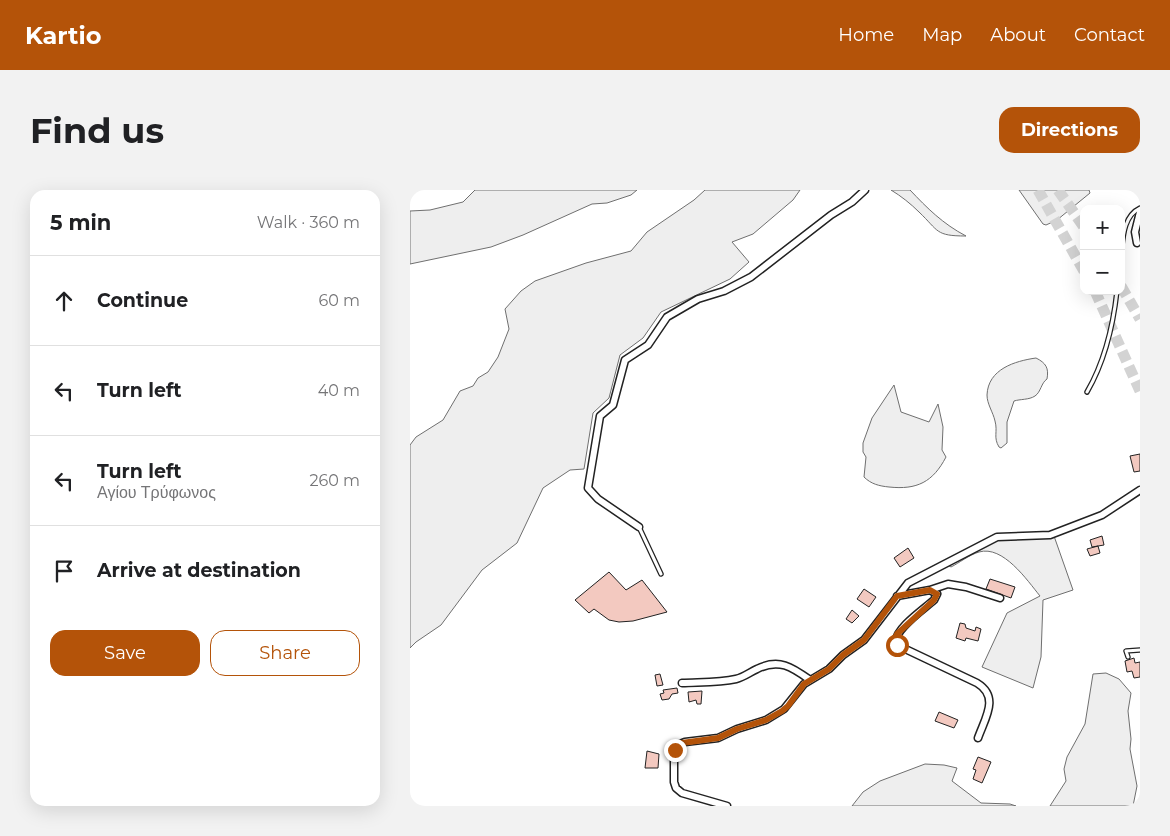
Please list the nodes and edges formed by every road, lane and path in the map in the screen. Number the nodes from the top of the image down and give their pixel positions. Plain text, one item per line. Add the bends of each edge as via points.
1 (864, 190) edge
2 (1140, 210) edge
3 (1137, 243) dead end
4 (1122, 250) edge
5 (1116, 295) edge
6 (1087, 392) dead end
7 (1140, 490) edge
8 (639, 527) joint
9 (661, 574) dead end
10 (930, 590) junction
11 (897, 596) junction
12 (1000, 598) dead end
13 (1140, 650) edge
14 (1128, 657) dead end
15 (810, 680) junction
16 (682, 683) dead end
17 (978, 738) dead end
18 (727, 806) edge

1 - 8 street via 751,277 724,291 698,299 667,317 648,345 625,360 613,405 600,416 588,488 598,499
2 - 3 street via 1135,232
2 - 4 lane via 1135,210 1127,222
5 - 6 lane via 1107,347
7 - 11 street via 1102,515 1050,535 997,536 908,583
8 - 9 lane
10 - 11 street
10 - 12 street via 948,584
10 - 17 street via 937,594 934,600 901,630 896,643 985,688 990,702
11 - 15 street via 864,640
13 - 14 lane via 1126,651
15 - 16 street via 787,665 777,664 760,667 738,678
15 - 18 street via 786,708 770,718 718,738 685,742 677,747 674,759 678,790

